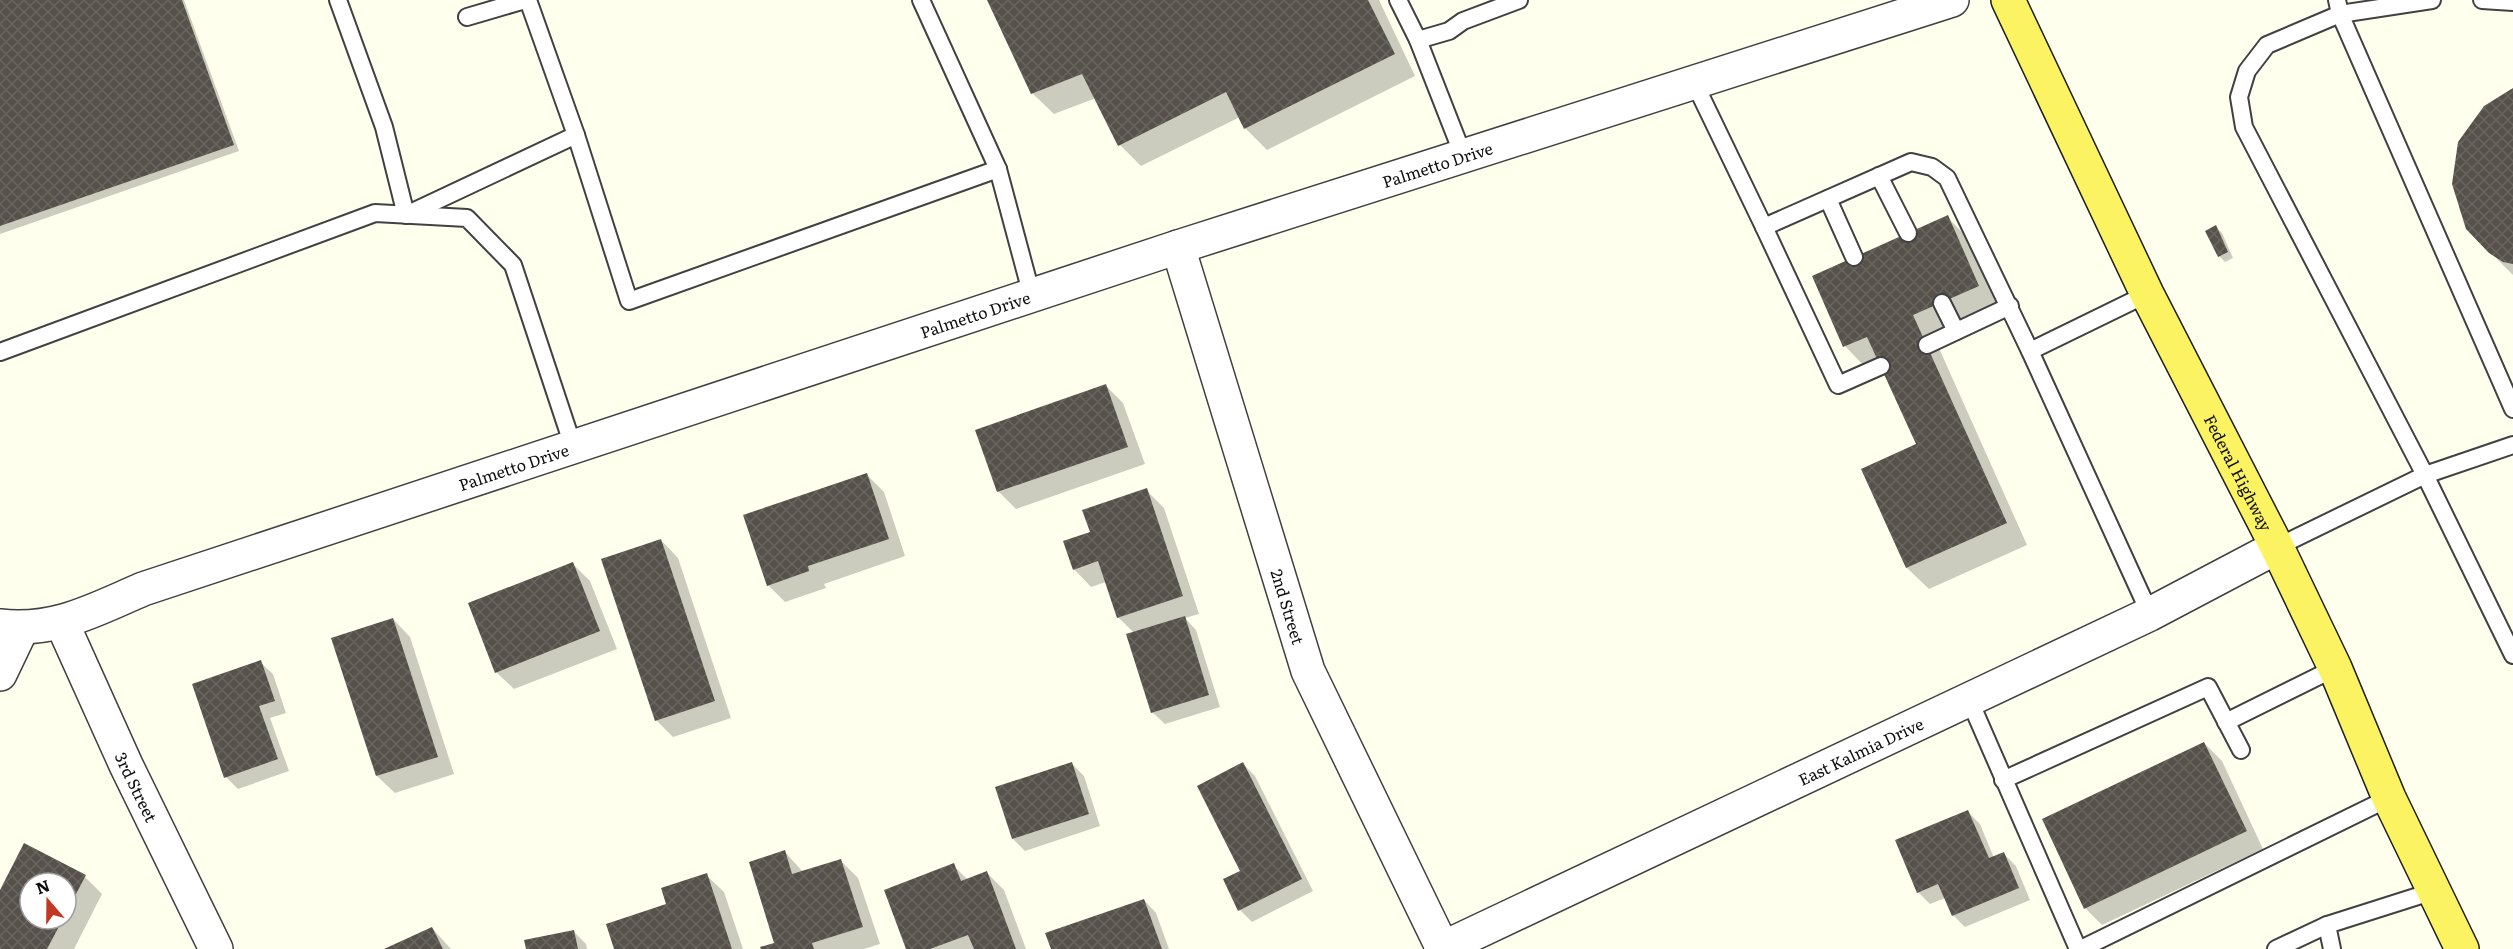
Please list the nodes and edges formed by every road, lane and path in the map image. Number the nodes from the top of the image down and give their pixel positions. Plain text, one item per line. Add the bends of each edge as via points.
1 (338, 0) edge
2 (526, 0) edge
3 (921, 0) edge
4 (1398, 0) edge
5 (1519, 0) edge
6 (1952, 0) edge
7 (2008, 0) edge
8 (2432, 0) edge
9 (2482, 0) edge
10 (2513, 2) edge
11 (2338, 7) edge
12 (467, 17) dead end
13 (1418, 40) junction
14 (1694, 82) junction
15 (576, 135) junction
16 (1462, 155) junction
17 (998, 169) junction
18 (1879, 177) junction
19 (1828, 199) junction
20 (406, 215) junction
21 (1764, 227) junction
22 (1908, 233) dead end
23 (1178, 248) junction
24 (1854, 257) dead end
25 (2147, 294) junction
26 (1032, 296) junction
27 (1942, 303) dead end
28 (2010, 306) junction
29 (1956, 331) junction
30 (1926, 345) dead end
31 (2030, 351) junction
32 (0, 352) edge
33 (1881, 366) dead end
34 (2513, 409) edge
35 (2513, 445) edge
36 (574, 449) junction
37 (2425, 475) junction
38 (2277, 547) junction
39 (2150, 614) junction
40 (63, 623) junction
41 (11, 627) edge
42 (2513, 655) edge
43 (2335, 668) junction
44 (0, 674) edge
45 (1968, 699) junction
46 (2226, 722) junction
47 (2241, 750) dead end
48 (2003, 780) junction
49 (2389, 798) junction
50 (2434, 891) junction
51 (2327, 925) junction
52 (216, 949) edge
53 (1442, 949) edge
54 (2080, 949) edge
55 (2276, 949) edge
56 (2332, 949) edge
57 (2462, 949) edge

1 - 20 lane via 384,127
2 - 12 lane
2 - 15 lane
3 - 17 lane
4 - 13 lane
5 - 13 lane via 1463,21 1449,31
6 - 14 street, Palmetto Drive
7 - 25 main road, Federal Highway
8 - 11 lane
9 - 10 lane
11 - 34 lane
11 - 37 lane via 2267,45 2247,71 2240,97 2244,127
13 - 16 lane
14 - 16 street, Palmetto Drive
14 - 21 lane
15 - 17 lane via 629,301
15 - 20 lane
16 - 23 street, Palmetto Drive
17 - 26 lane
18 - 19 lane
18 - 22 lane
18 - 28 lane via 1911,162 1932,167 1947,178
19 - 21 lane
19 - 24 lane
20 - 32 lane via 375,213
20 - 36 lane via 467,218 513,265
21 - 33 lane via 1838,385
23 - 26 street, Palmetto Drive
23 - 53 street, 2nd Street via 1308,671
25 - 31 lane
25 - 38 main road, Federal Highway
26 - 36 street, Palmetto Drive
27 - 29 lane
28 - 29 lane
28 - 31 lane
29 - 30 lane
31 - 39 lane
35 - 37 lane
36 - 40 street, Palmetto Drive via 143,590
37 - 38 lane
37 - 42 lane
38 - 39 street, East Kalmia Drive
38 - 43 main road, Federal Highway
39 - 45 street, East Kalmia Drive
40 - 41 street, Palmetto Drive
40 - 52 street, 3rd Street via 126,765
41 - 44 street
43 - 46 lane
43 - 49 main road, Federal Highway
45 - 48 lane
45 - 53 street, East Kalmia Drive
46 - 47 lane
46 - 48 lane via 2208,687
48 - 54 lane
49 - 50 main road, Federal Highway
49 - 54 lane
50 - 51 lane
50 - 57 main road, Federal Highway
51 - 55 lane
51 - 56 lane

